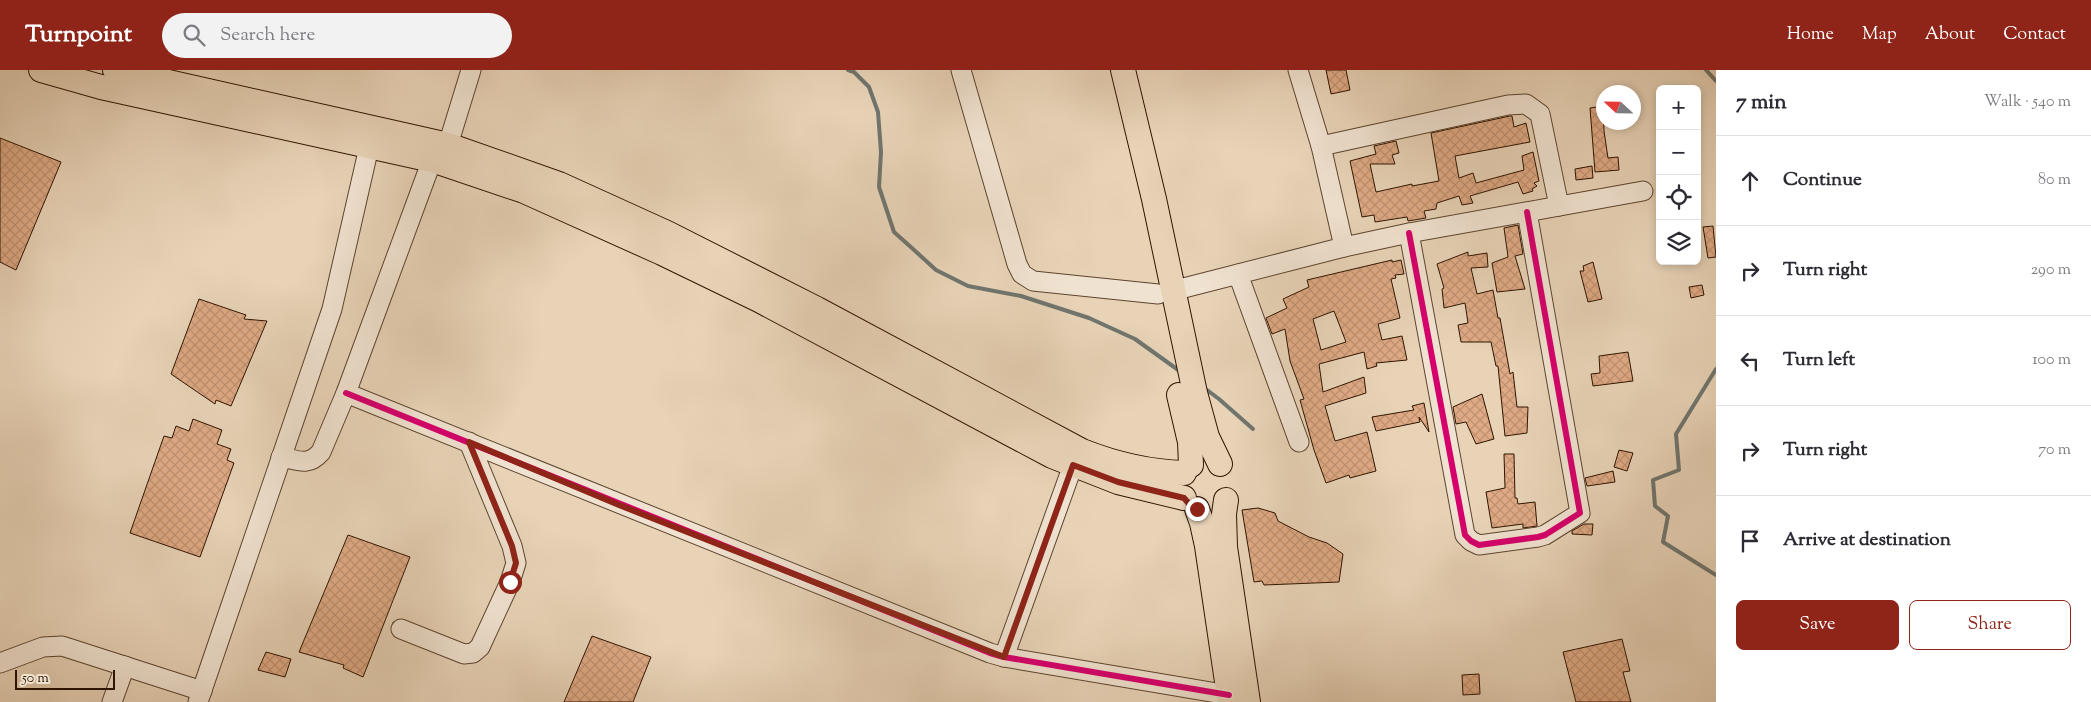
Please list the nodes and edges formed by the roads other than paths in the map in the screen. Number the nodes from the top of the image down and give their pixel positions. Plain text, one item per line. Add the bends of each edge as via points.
1 (42, 70) edge
2 (114, 70) edge
3 (470, 70) edge
4 (961, 70) edge
5 (1111, 70) edge
6 (1123, 70) edge
7 (1298, 70) edge
8 (1321, 146) junction
9 (369, 147) junction
10 (440, 153) junction
11 (1643, 191) dead end
12 (1559, 206) junction
13 (1527, 212) junction
14 (1408, 233) junction
15 (1344, 247) junction
16 (1238, 274) junction
17 (1165, 293) junction
18 (1179, 368) junction
19 (346, 393) junction
20 (469, 442) junction
21 (1300, 442) dead end
22 (281, 457) junction
23 (1220, 464) junction
24 (1073, 465) junction
25 (1187, 469) junction
26 (1226, 500) junction
27 (1191, 504) junction
28 (400, 629) dead end
29 (1004, 657) junction
30 (0, 663) edge
31 (125, 666) junction
32 (200, 696) edge
33 (1235, 700) edge
34 (112, 702) edge

1 - 9 main road via 101,87
2 - 10 main road
3 - 10 street
4 - 17 street via 1022,274 1033,281
5 - 17 main road
6 - 17 main road via 1154,199
7 - 8 street
8 - 12 street via 1508,105 1526,104 1540,114
8 - 15 street
9 - 10 main road
9 - 22 street via 332,310
10 - 19 street
10 - 24 main road via 759,300
10 - 25 main road via 559,184 667,233 1082,451 1144,470
11 - 12 street
12 - 13 street
13 - 14 street
13 - 14 street via 1580,513 1538,537 1479,545 1465,535
14 - 15 street
15 - 16 street
16 - 17 street
16 - 21 street
17 - 18 main road
18 - 23 main road via 1195,394 1207,436
18 - 25 main road via 1190,442
19 - 20 street
19 - 22 street via 315,459 308,462
20 - 28 street via 512,546 516,563 510,582 480,647 473,653 464,654
20 - 29 street
22 - 32 street
23 - 25 main road via 1202,460
23 - 26 main road via 1230,477 1230,493
24 - 27 main road
24 - 29 street
25 - 27 main road via 1181,482
26 - 27 main road via 1212,510
26 - 33 main road via 1225,547
27 - 33 main road via 1202,523 1208,546
29 - 33 street
30 - 31 street via 43,647 62,646
31 - 32 street
31 - 34 street

